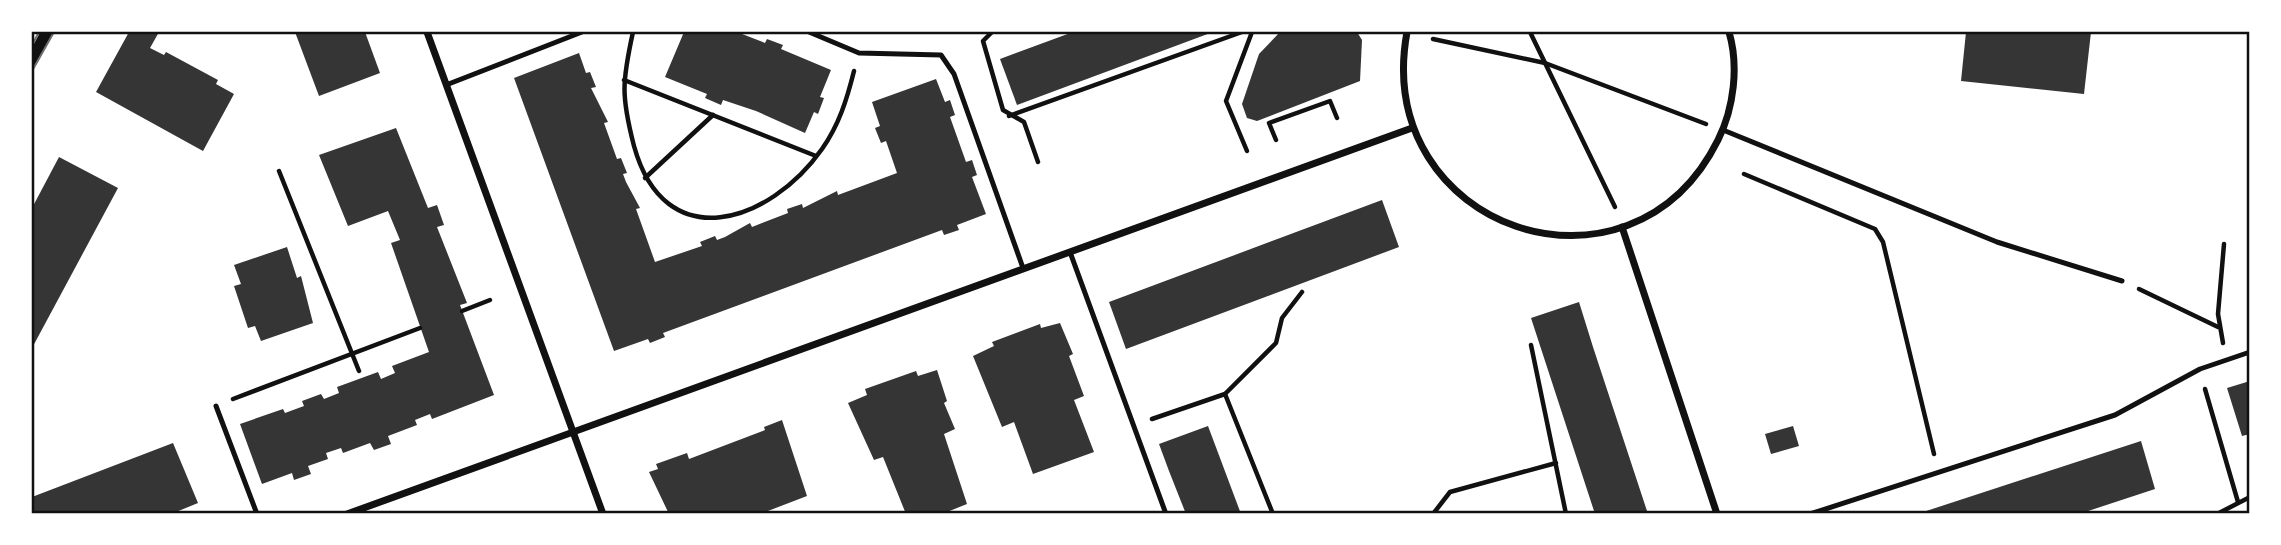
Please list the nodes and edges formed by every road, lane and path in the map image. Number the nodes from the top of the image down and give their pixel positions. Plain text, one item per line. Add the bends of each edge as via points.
1 (47, 32) edge
2 (427, 32) edge
3 (582, 32) edge
4 (634, 32) edge
5 (809, 32) edge
6 (992, 32) edge
7 (1242, 32) edge
8 (1252, 32) edge
9 (1407, 32) edge
10 (1530, 32) edge
11 (1729, 32) edge
12 (1433, 39) dead end
13 (859, 53) junction
14 (32, 60) edge
15 (1545, 63) junction
16 (624, 79) junction
17 (446, 85) junction
18 (713, 115) junction
19 (1009, 116) junction
20 (1337, 118) dead end
21 (1412, 128) junction
22 (1723, 130) junction
23 (1276, 140) dead end
24 (1247, 151) dead end
25 (816, 156) junction
26 (1038, 162) dead end
27 (279, 171) dead end
28 (1744, 174) dead end
29 (645, 178) junction
30 (1622, 227) junction
31 (2224, 244) dead end
32 (1070, 252) junction
33 (1023, 268) junction
34 (2122, 281) joint
35 (1302, 292) dead end
36 (490, 300) dead end
37 (462, 311) dead end
38 (2218, 327) junction
39 (419, 328) dead end
40 (1531, 345) dead end
41 (2224, 349) dead end
42 (2249, 352) edge
43 (352, 354) junction
44 (2200, 369) junction
45 (359, 371) dead end
46 (1225, 394) junction
47 (216, 406) joint
48 (1133, 425) junction
49 (573, 430) junction
50 (1556, 463) junction
51 (1938, 472) junction
52 (2249, 497) edge
53 (2238, 502) junction
54 (257, 513) edge
55 (348, 513) edge
56 (604, 513) edge
57 (1166, 513) edge
58 (1273, 513) edge
59 (1433, 513) edge
60 (1566, 513) edge
61 (1717, 513) edge
62 (1810, 513) edge
63 (2217, 513) edge

1 - 14 street
2 - 17 street
3 - 17 lane
4 - 16 path
5 - 13 lane
6 - 19 path via 983,41 1003,110
7 - 19 path
8 - 24 path via 1226,101
9 - 21 street via 1403,94
10 - 15 path
11 - 22 street via 1734,69
12 - 15 path
13 - 25 path via 845,108
13 - 33 lane via 941,55 954,74
15 - 22 path
15 - 30 path
16 - 18 path
16 - 29 path via 622,102
17 - 49 street
18 - 25 path
18 - 29 path
19 - 26 path via 1024,122
20 - 23 path via 1330,101 1269,123
21 - 30 street via 1432,166 1461,198 1497,221 1538,234 1581,236
21 - 32 street
22 - 30 street via 1692,181 1671,200
22 - 34 lane via 1997,243
25 - 29 path via 759,205 723,218 680,211 662,201
27 - 43 path
28 - 51 path via 1875,229 1883,242
30 - 61 street
31 - 38 path
32 - 33 street
32 - 48 lane
33 - 49 street
34 - 38 path
35 - 46 path via 1282,318 1276,343
36 - 37 path
38 - 41 path
39 - 43 path
40 - 50 path
42 - 44 lane
43 - 45 path
43 - 47 path
44 - 51 lane via 2115,415
44 - 53 path
46 - 48 path
46 - 58 path
47 - 54 lane
48 - 57 lane
49 - 55 street
49 - 56 street
50 - 59 path via 1450,492
50 - 60 path
51 - 62 lane
52 - 53 path
53 - 63 path

